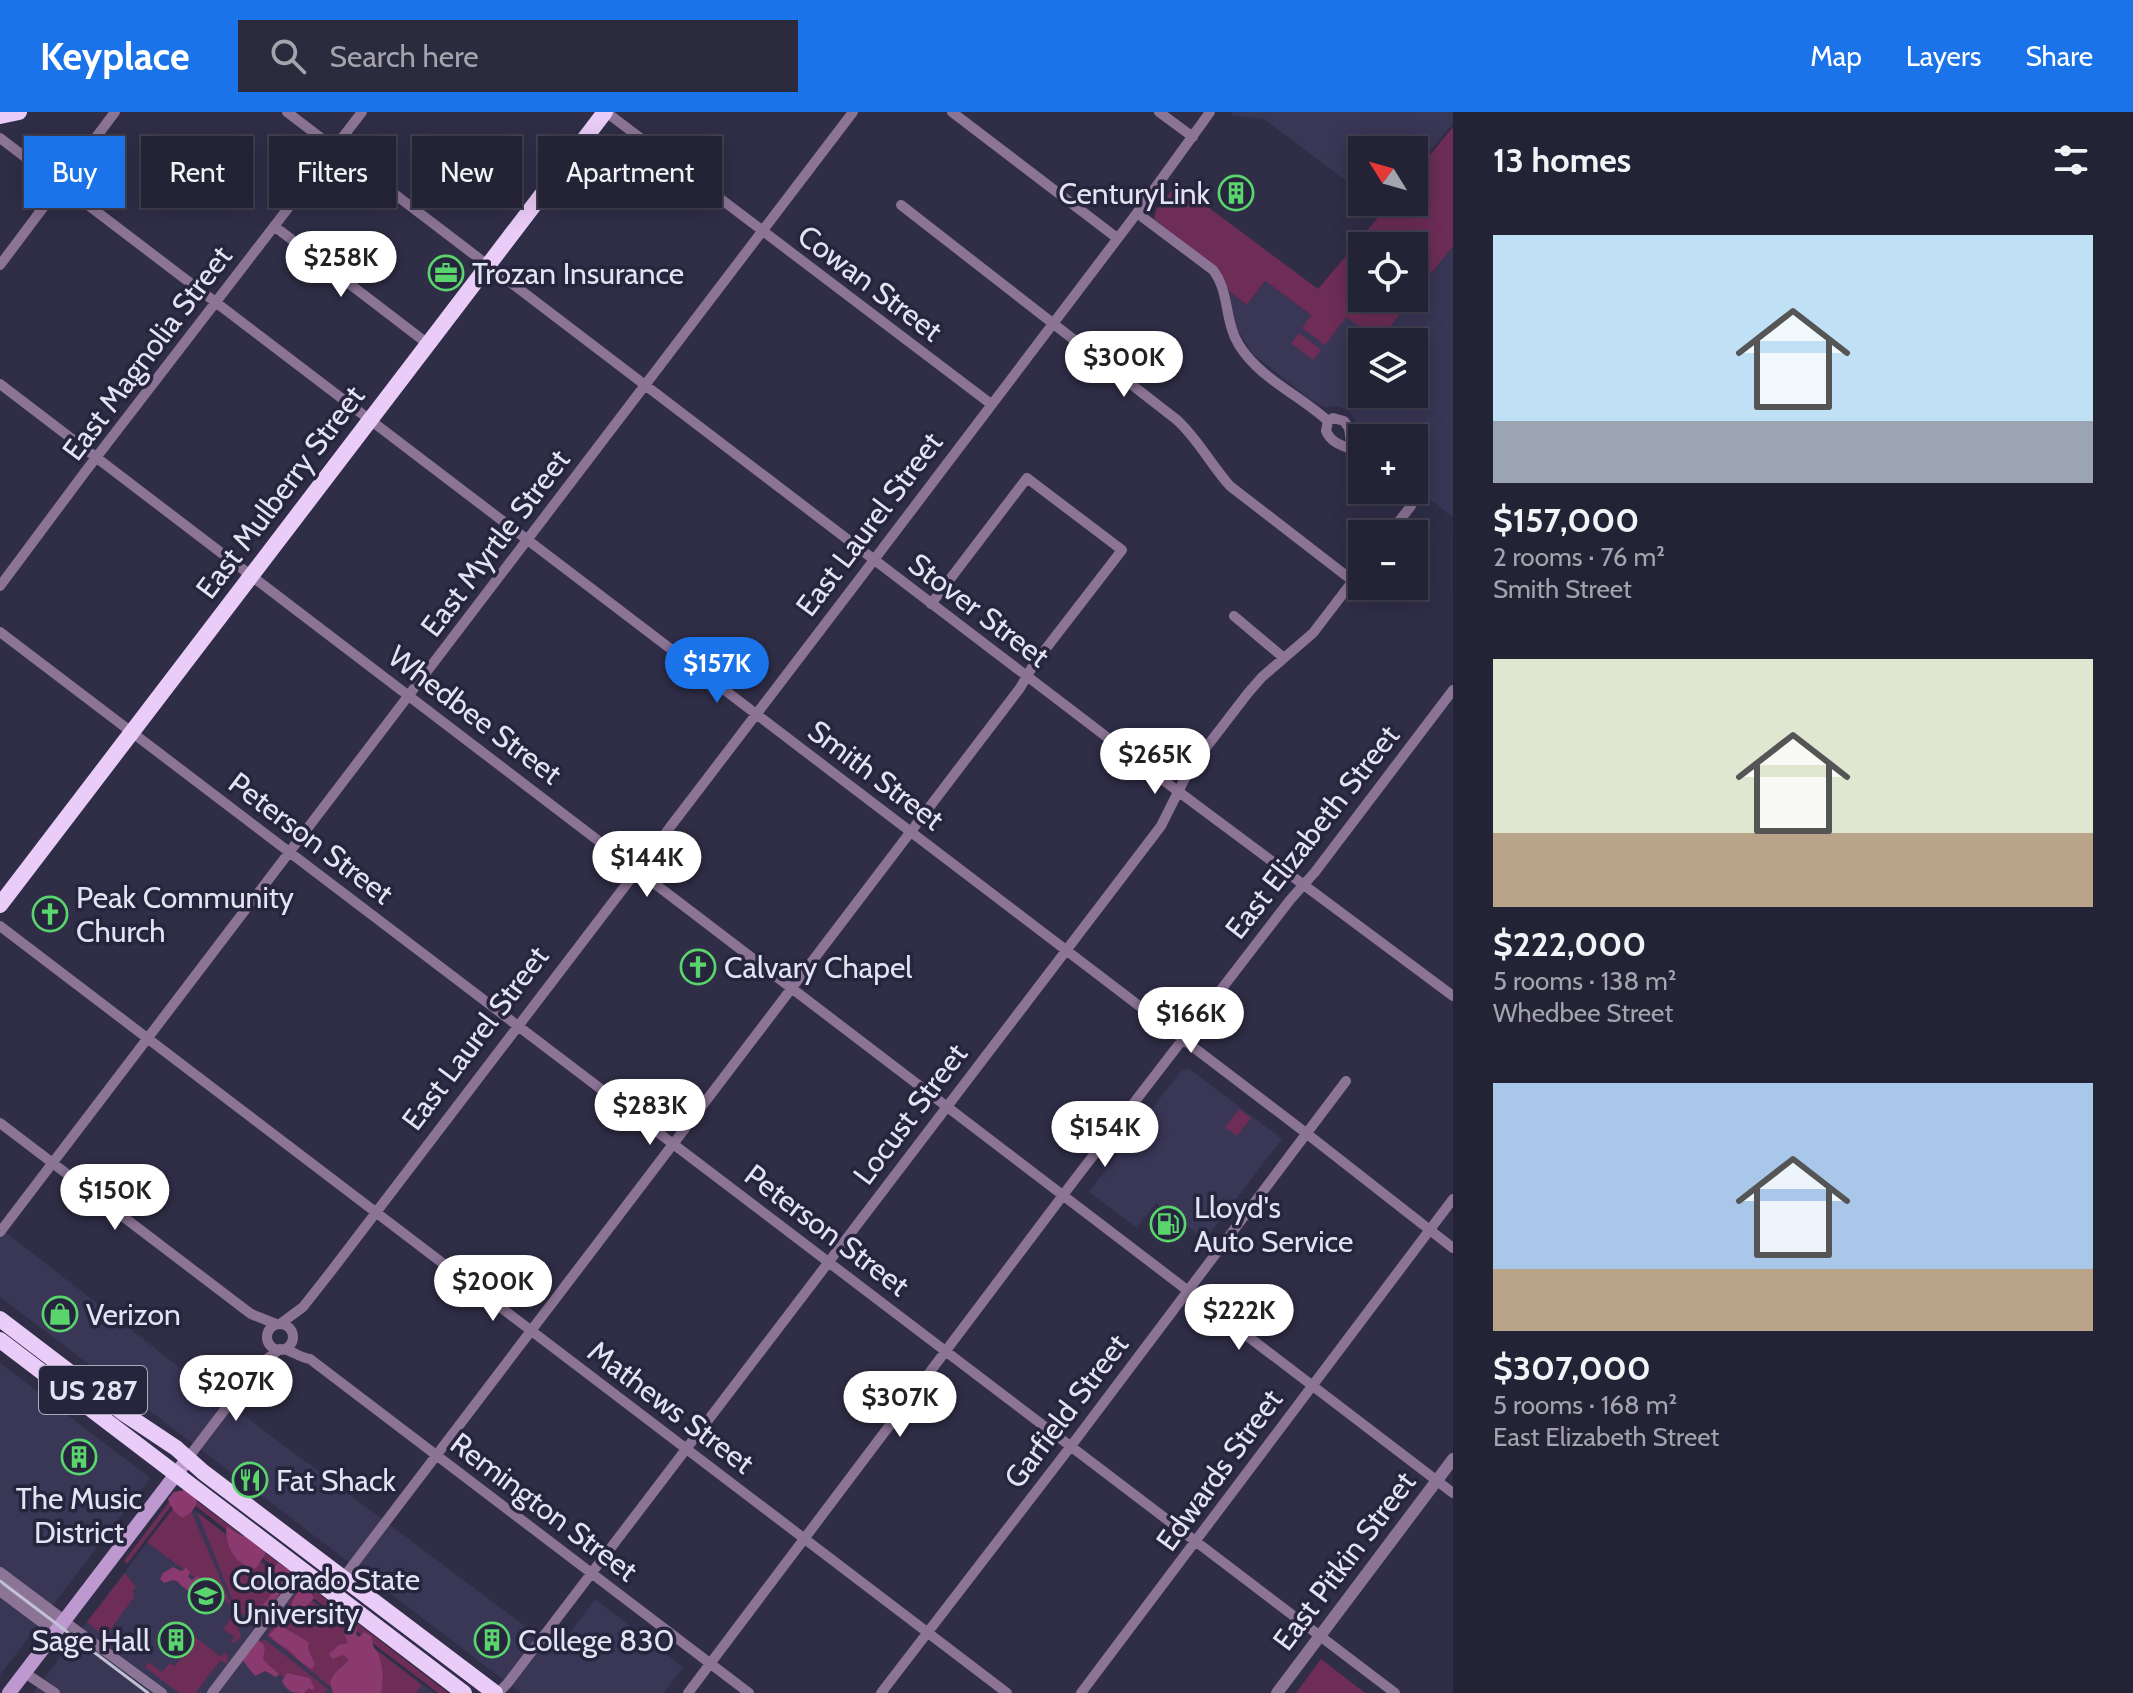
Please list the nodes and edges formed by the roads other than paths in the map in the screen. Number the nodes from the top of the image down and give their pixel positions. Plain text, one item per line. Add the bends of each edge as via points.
1 (19, 112) edge
2 (115, 112) edge
3 (287, 112) edge
4 (362, 112) edge
5 (606, 112) edge
6 (853, 112) edge
7 (952, 112) edge
8 (1159, 112) edge
9 (1210, 112) edge
10 (0, 116) edge
11 (97, 136) edge
12 (318, 136) edge
13 (344, 136) edge
14 (1193, 137) junction
15 (0, 138) edge
16 (24, 156) edge
17 (396, 195) edge
18 (901, 205) dead end
19 (43, 208) edge
20 (91, 208) edge
21 (288, 208) edge
22 (1137, 213) junction
23 (274, 226) junction
24 (763, 231) junction
25 (1117, 238) junction
26 (0, 265) edge
27 (488, 265) junction
28 (216, 302) junction
29 (1053, 323) junction
30 (428, 344) junction
31 (0, 384) edge
32 (645, 385) junction
33 (991, 404) junction
34 (370, 420) junction
35 (1328, 421) junction
36 (1348, 427) edge
37 (1348, 449) edge
38 (96, 458) junction
39 (527, 539) junction
40 (874, 560) junction
41 (252, 575) junction
42 (1348, 577) edge
43 (0, 586) edge
44 (1348, 588) edge
45 (931, 604) junction
46 (1234, 616) dead end
47 (0, 632) edge
48 (1284, 658) junction
49 (1027, 677) junction
50 (1453, 690) edge
51 (409, 695) junction
52 (757, 714) junction
53 (132, 732) junction
54 (1178, 792) junction
55 (910, 831) junction
56 (289, 852) junction
57 (637, 870) junction
58 (1304, 885) junction
59 (0, 905) edge
60 (0, 926) edge
61 (1065, 951) junction
62 (790, 988) junction
63 (1453, 996) edge
64 (518, 1026) junction
65 (147, 1039) junction
66 (1182, 1040) junction
67 (1346, 1081) dead end
68 (946, 1107) junction
69 (0, 1123) edge
70 (1306, 1133) junction
71 (673, 1143) junction
72 (52, 1163) junction
73 (1063, 1195) junction
74 (1453, 1199) edge
75 (375, 1212) junction
76 (1430, 1230) junction
77 (0, 1232) edge
78 (1453, 1248) edge
79 (828, 1261) junction
80 (1186, 1291) junction
81 (303, 1307) junction
82 (251, 1314) junction
83 (0, 1319) edge
84 (278, 1324) junction
85 (0, 1327) edge
86 (530, 1330) junction
87 (293, 1335) junction
88 (267, 1337) junction
89 (25, 1338) junction
90 (0, 1340) edge
91 (282, 1349) junction
92 (946, 1351) junction
93 (310, 1359) junction
94 (258, 1366) junction
95 (1311, 1385) junction
96 (1071, 1446) junction
97 (686, 1449) junction
98 (436, 1455) junction
99 (188, 1458) junction
100 (1453, 1459) edge
101 (176, 1474) junction
102 (1437, 1481) junction
103 (1453, 1493) edge
104 (804, 1539) junction
105 (1196, 1541) junction
106 (0, 1573) edge
107 (304, 1573) junction
108 (591, 1573) junction
109 (343, 1578) junction
110 (0, 1590) edge
111 (60, 1626) junction
112 (928, 1632) junction
113 (1320, 1636) junction
114 (711, 1664) junction
115 (25, 1673) junction
116 (442, 1676) junction
117 (9, 1693) edge
118 (55, 1693) edge
119 (162, 1693) edge
120 (212, 1693) edge
121 (464, 1693) edge
122 (476, 1693) edge
123 (496, 1693) edge
124 (688, 1693) edge
125 (749, 1693) edge
126 (881, 1693) edge
127 (1007, 1693) edge
128 (1081, 1693) edge
129 (1277, 1693) edge
130 (1395, 1693) edge

1 - 10 highway
2 - 11 street
3 - 12 street, Stover Street
4 - 13 street, East Magnolia Street
5 - 24 street, Cowan Street
5 - 27 highway, East Mulberry Street
6 - 24 street, East Myrtle Street
7 - 25 street
8 - 14 street
9 - 14 street, East Laurel Street
14 - 22 street, East Laurel Street
15 - 16 street, Smith Street
17 - 27 street, Stover Street
18 - 29 street
19 - 26 street
20 - 28 street, Smith Street
21 - 23 street, East Magnolia Street
22 - 25 street, East Laurel Street
22 - 35 street via 1213,270 1221,280 1239,345 1264,372
23 - 28 street, East Magnolia Street
23 - 30 street
24 - 32 street, East Myrtle Street
24 - 33 street, Cowan Street
25 - 29 street, East Laurel Street
27 - 30 highway, East Mulberry Street
27 - 32 street, Stover Street
28 - 34 street, Smith Street
28 - 38 street, East Magnolia Street
29 - 33 street, East Laurel Street
29 - 42 street via 1177,420 1243,497
30 - 34 highway, East Mulberry Street
31 - 38 street, Whedbee Street
32 - 39 street, East Myrtle Street
32 - 40 street, Stover Street
33 - 40 street, East Laurel Street
34 - 39 street, Smith Street
34 - 41 highway, East Mulberry Street
35 - 36 street via 1344,421
35 - 37 street via 1332,441
38 - 41 street, Whedbee Street
38 - 43 street, East Magnolia Street
39 - 51 street, East Myrtle Street
39 - 52 street, Smith Street
40 - 45 street, Stover Street
40 - 52 street, East Laurel Street
41 - 51 street, Whedbee Street
41 - 53 highway, East Mulberry Street
44 - 48 street, Locust Street via 1313,633
45 - 49 street, Stover Street
45 - 49 street via 1027,478 1122,550
46 - 48 street
47 - 53 street, Peterson Street
48 - 54 street, Locust Street via 1248,693
49 - 54 street, Stover Street
49 - 55 street
50 - 58 street, East Elizabeth Street
51 - 56 street, East Myrtle Street
51 - 57 street, Whedbee Street
52 - 55 street, Smith Street
52 - 57 street, East Laurel Street
53 - 56 street, Peterson Street
53 - 59 highway, East Mulberry Street
54 - 58 street, Stover Street
54 - 61 street, Locust Street via 1161,826
55 - 61 street, Smith Street
55 - 62 street
56 - 64 street, Peterson Street
56 - 65 street, East Myrtle Street
57 - 62 street, Whedbee Street
57 - 64 street, East Laurel Street
58 - 63 street, Stover Street
58 - 66 street, East Elizabeth Street
60 - 65 street, Mathews Street
61 - 66 street, Smith Street
61 - 68 street, Locust Street
62 - 68 street, Whedbee Street
62 - 71 street
64 - 71 street, Peterson Street
64 - 75 street, East Laurel Street
65 - 72 street, East Myrtle Street
65 - 75 street, Mathews Street
66 - 70 street, Smith Street
66 - 73 street, East Elizabeth Street
67 - 70 street, Garfield Street
68 - 73 street, Whedbee Street
68 - 79 street, Locust Street
69 - 72 street
70 - 76 street, Smith Street
70 - 80 street, Garfield Street
71 - 79 street, Peterson Street
71 - 86 street
72 - 77 street, East Myrtle Street
72 - 82 street
73 - 80 street, Whedbee Street
73 - 92 street, East Elizabeth Street
74 - 76 street, Edwards Street
75 - 81 street, East Laurel Street
75 - 86 street, Mathews Street
76 - 78 street, Smith Street
76 - 95 street, Edwards Street
79 - 92 street, Peterson Street
79 - 97 street, Locust Street
80 - 95 street, Whedbee Street
80 - 96 street, Garfield Street
81 - 84 street, East Laurel Street
81 - 87 street, East Laurel Street
82 - 84 street
82 - 88 street
83 - 89 highway, US 287
84 - 87 street
84 - 88 street
85 - 89 highway
86 - 97 street, Mathews Street
86 - 98 street
87 - 91 street
87 - 93 street, Remington Street
88 - 91 street via 272,1347
88 - 94 street
89 - 99 highway, US 287
90 - 101 highway, US 287
91 - 93 street, Remington Street
91 - 94 street
92 - 96 street, Peterson Street
92 - 104 street, East Elizabeth Street
93 - 98 street, Remington Street
94 - 99 street
95 - 102 street, Whedbee Street
95 - 105 street, Edwards Street
96 - 105 street, Peterson Street
96 - 112 street, Garfield Street
97 - 104 street, Mathews Street
97 - 108 street, Locust Street
98 - 108 street, Remington Street
98 - 109 street
99 - 101 main road
99 - 109 highway, US 287
100 - 102 street, East Pitkin Street
101 - 107 highway, US 287
101 - 111 main road
102 - 103 street, Whedbee Street
102 - 113 street, East Pitkin Street
104 - 112 street, Mathews Street
104 - 114 street, East Elizabeth Street
105 - 113 street, Peterson Street
105 - 128 street, Edwards Street
106 - 111 street
107 - 109 highway via 327,1582
107 - 116 highway, US 287
107 - 120 street
108 - 114 street, Remington Street
108 - 123 street, Locust Street
109 - 123 highway, US 287
110 - 111 street
111 - 115 main road
111 - 119 street
112 - 126 street, Garfield Street
112 - 127 street, Mathews Street
113 - 129 street, East Pitkin Street
113 - 130 street, Peterson Street
114 - 124 street, East Elizabeth Street
114 - 125 street, Remington Street
115 - 117 main road
115 - 118 street
116 - 121 highway, US 287
116 - 122 highway

